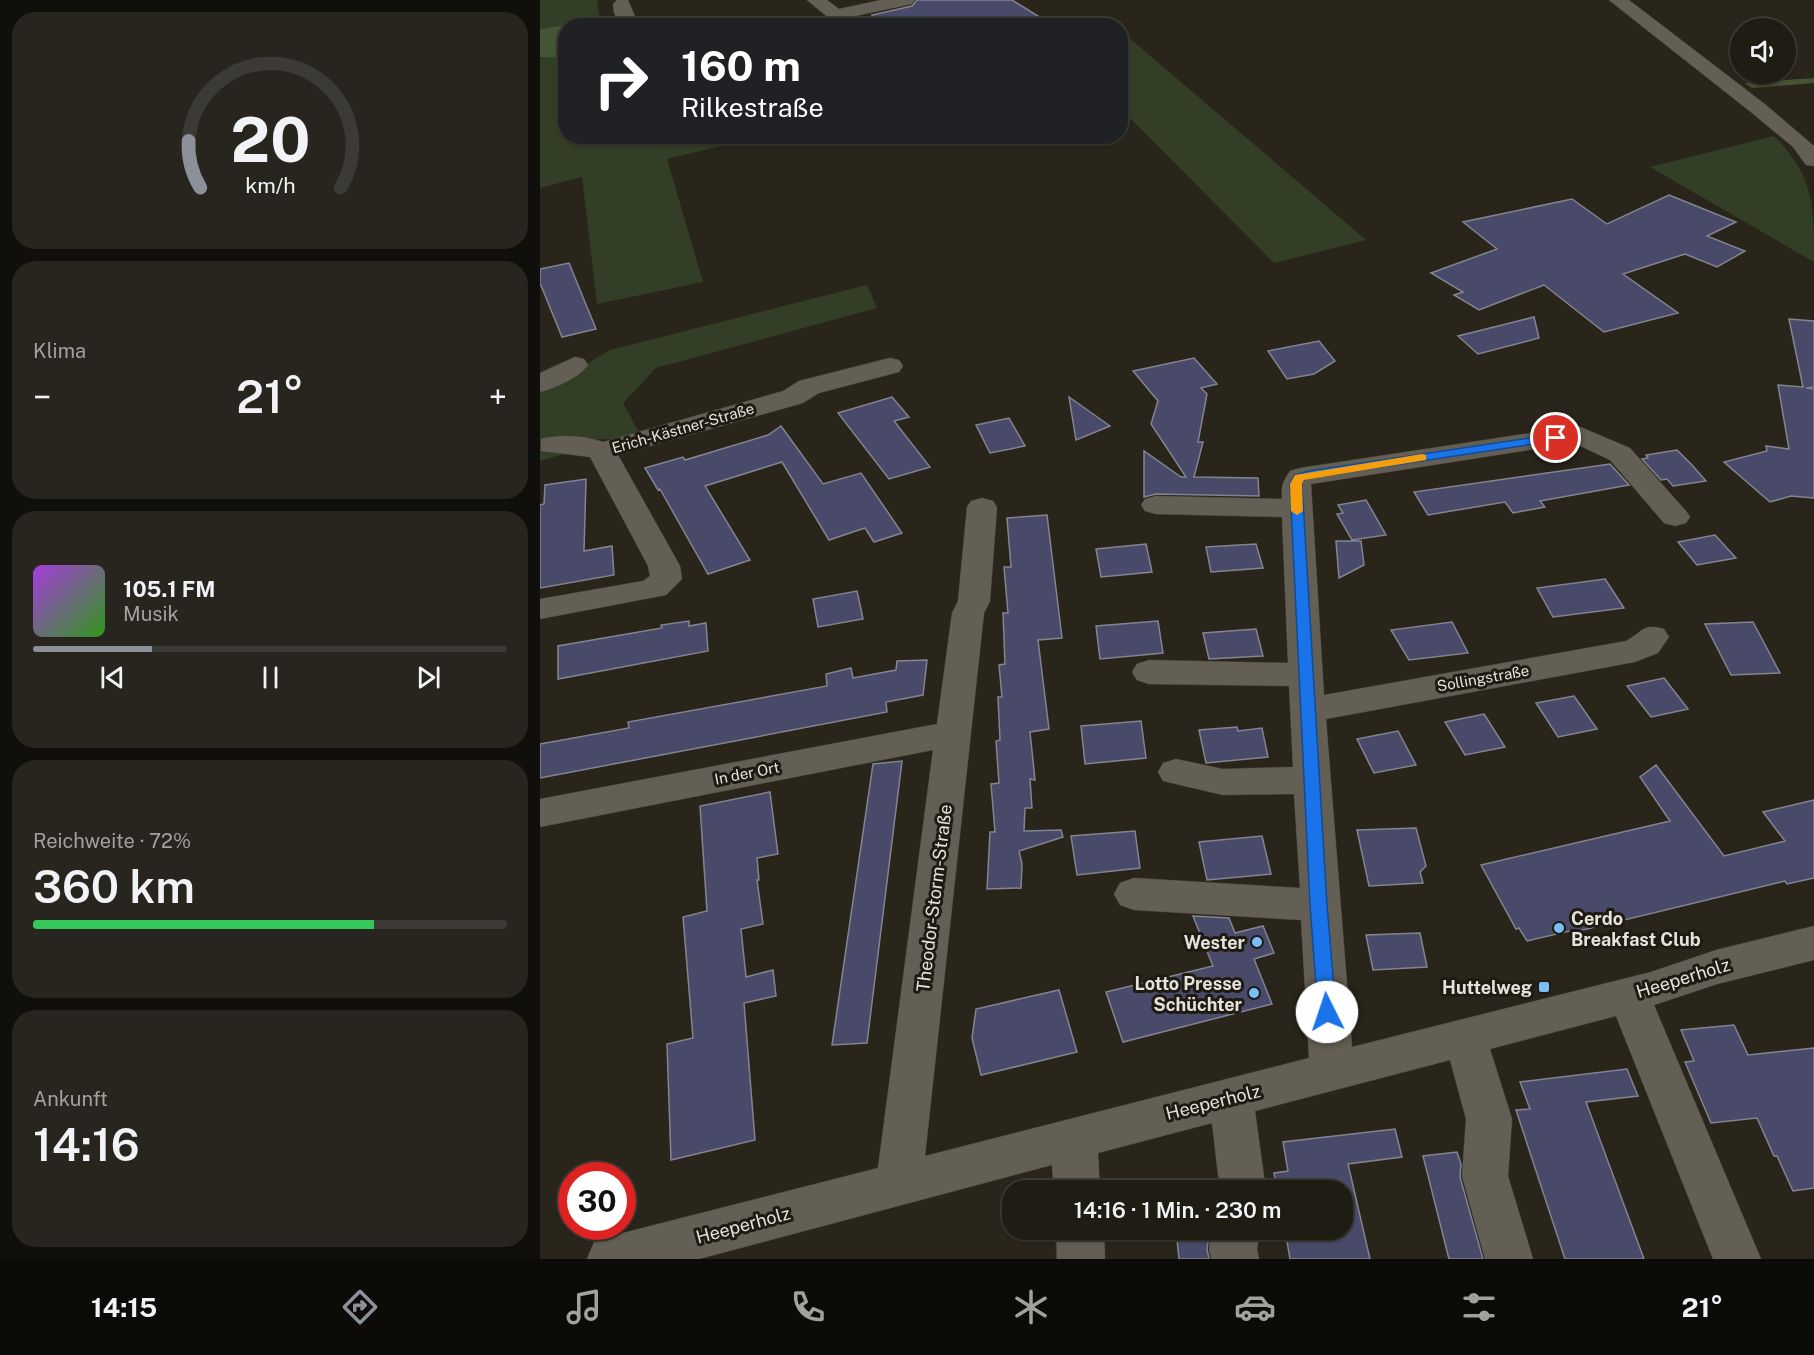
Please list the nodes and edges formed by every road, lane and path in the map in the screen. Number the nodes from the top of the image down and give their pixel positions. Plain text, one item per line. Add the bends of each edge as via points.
1 (644, 0) edge
2 (816, 0) edge
3 (906, 0) edge
4 (1618, 0) edge
5 (620, 2) edge
6 (626, 18) edge
7 (1807, 143) edge
8 (1814, 160) edge
9 (575, 365) dead end
10 (890, 366) dead end
11 (540, 384) edge
12 (551, 445) dead end
13 (602, 452) junction
14 (1298, 493) junction
15 (1156, 505) dead end
16 (982, 507) dead end
17 (1675, 517) dead end
18 (540, 609) edge
19 (1652, 637) dead end
20 (1149, 672) dead end
21 (1307, 693) junction
22 (953, 735) junction
23 (1176, 772) dead end
24 (1312, 780) junction
25 (540, 813) edge
26 (1134, 894) dead end
27 (1319, 905) junction
28 (1814, 943) edge
29 (1629, 995) junction
30 (1465, 1037) junction
31 (1332, 1071) junction
32 (1231, 1098) junction
33 (1074, 1138) junction
34 (1076, 1180) edge
35 (1242, 1180) edge
36 (899, 1184) junction
37 (1081, 1240) edge
38 (1234, 1240) edge
39 (611, 1259) edge
40 (1082, 1259) edge
41 (1234, 1259) edge
42 (1509, 1259) edge
43 (1737, 1259) edge

1 - 5 street
2 - 3 street via 836,15
4 - 7 street
5 - 6 street
7 - 8 street
9 - 11 street
10 - 13 street, Erich-Kästner-Straße via 809,387 792,397
12 - 13 street via 588,446
13 - 18 street, Erich-Kästner-Straße via 664,566 666,579 644,591
14 - 15 street
14 - 17 street via 1578,434 1620,454
14 - 21 street
16 - 22 street, Theodor-Storm-Straße via 974,601 968,613
19 - 21 street, Sollingstraße via 1635,651
20 - 21 street, Sollingstraße
21 - 24 street
22 - 25 street, In der Ort
22 - 36 street, Theodor-Storm-Straße
23 - 24 street via 1222,782
24 - 27 street
26 - 27 street
27 - 31 street
28 - 29 street, Heeperholz
29 - 30 street, Heeperholz
29 - 43 street
30 - 31 street, Heeperholz
30 - 42 street via 1489,1119 1485,1176
31 - 32 street, Heeperholz
32 - 33 street, Heeperholz
32 - 35 street
33 - 34 street
33 - 36 street, Heeperholz
36 - 39 street, Heeperholz
37 - 40 street
38 - 41 street

